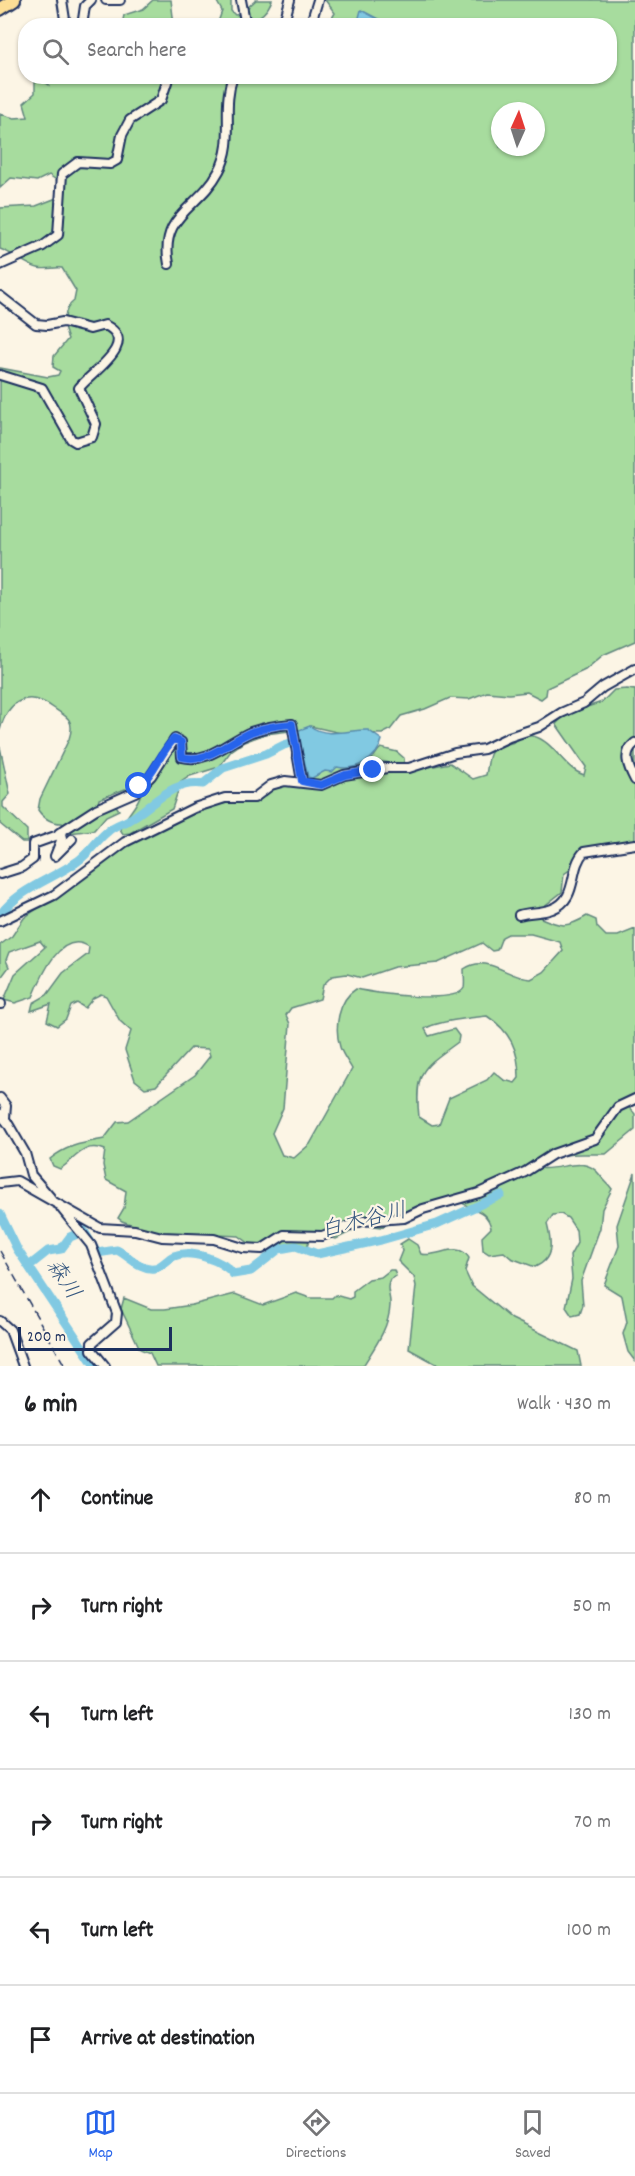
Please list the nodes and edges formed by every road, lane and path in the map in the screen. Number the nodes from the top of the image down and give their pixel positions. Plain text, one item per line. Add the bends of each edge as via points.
1 (14, 0) edge
2 (62, 0) edge
3 (91, 0) edge
4 (106, 0) edge
5 (120, 0) edge
6 (241, 0) edge
7 (290, 0) edge
8 (318, 0) edge
9 (0, 9) edge
10 (65, 18) edge
11 (83, 18) edge
12 (244, 18) edge
13 (284, 18) edge
14 (312, 18) edge
15 (166, 84) edge
16 (231, 84) edge
17 (170, 264) dead end
18 (0, 265) edge
19 (0, 296) edge
20 (0, 375) edge
21 (635, 669) edge
22 (635, 743) edge
23 (635, 780) edge
24 (302, 781) junction
25 (59, 833) junction
26 (72, 839) dead end
27 (635, 844) edge
28 (0, 874) edge
29 (519, 915) dead end
30 (0, 921) edge
31 (0, 1098) edge
32 (635, 1099) edge
33 (3, 1116) edge
34 (2, 1182) edge
35 (55, 1202) junction
36 (0, 1321) edge
37 (23, 1366) edge
38 (105, 1366) edge

1 - 9 highway
2 - 10 street
3 - 11 street via 85,6
4 - 5 street
6 - 12 street
7 - 13 street
8 - 14 street
15 - 18 street via 161,100 138,112 126,126 117,160 110,164 78,162 62,174 58,235
16 - 17 street via 226,100 230,128 225,158 208,187 171,227 167,252
19 - 20 street via 36,324 63,322 90,329 105,325 118,341 115,353 79,388 96,424 93,437 86,441 71,439 42,387
21 - 24 street via 539,727 484,749 455,753 409,768 345,775 321,785
22 - 23 street via 627,758
24 - 25 street via 292,724 250,733 222,750 197,758 182,757 181,742 174,739 151,776 135,792 96,809
24 - 30 street via 278,782 254,798 225,798 194,808 125,842 54,895
25 - 26 street via 62,838 55,856
25 - 28 street via 33,844 29,864
27 - 29 street via 584,852 566,900 554,909
31 - 33 street via 6,1106
32 - 35 street via 618,1107 595,1139 553,1154 479,1193 404,1218 362,1221 322,1236 284,1235 262,1249 214,1239 162,1237 135,1230 100,1228
33 - 35 street via 25,1153 32,1175
34 - 35 street via 17,1181
35 - 38 street via 91,1245 117,1313 116,1322 92,1343 92,1350
36 - 37 street via 10,1330

